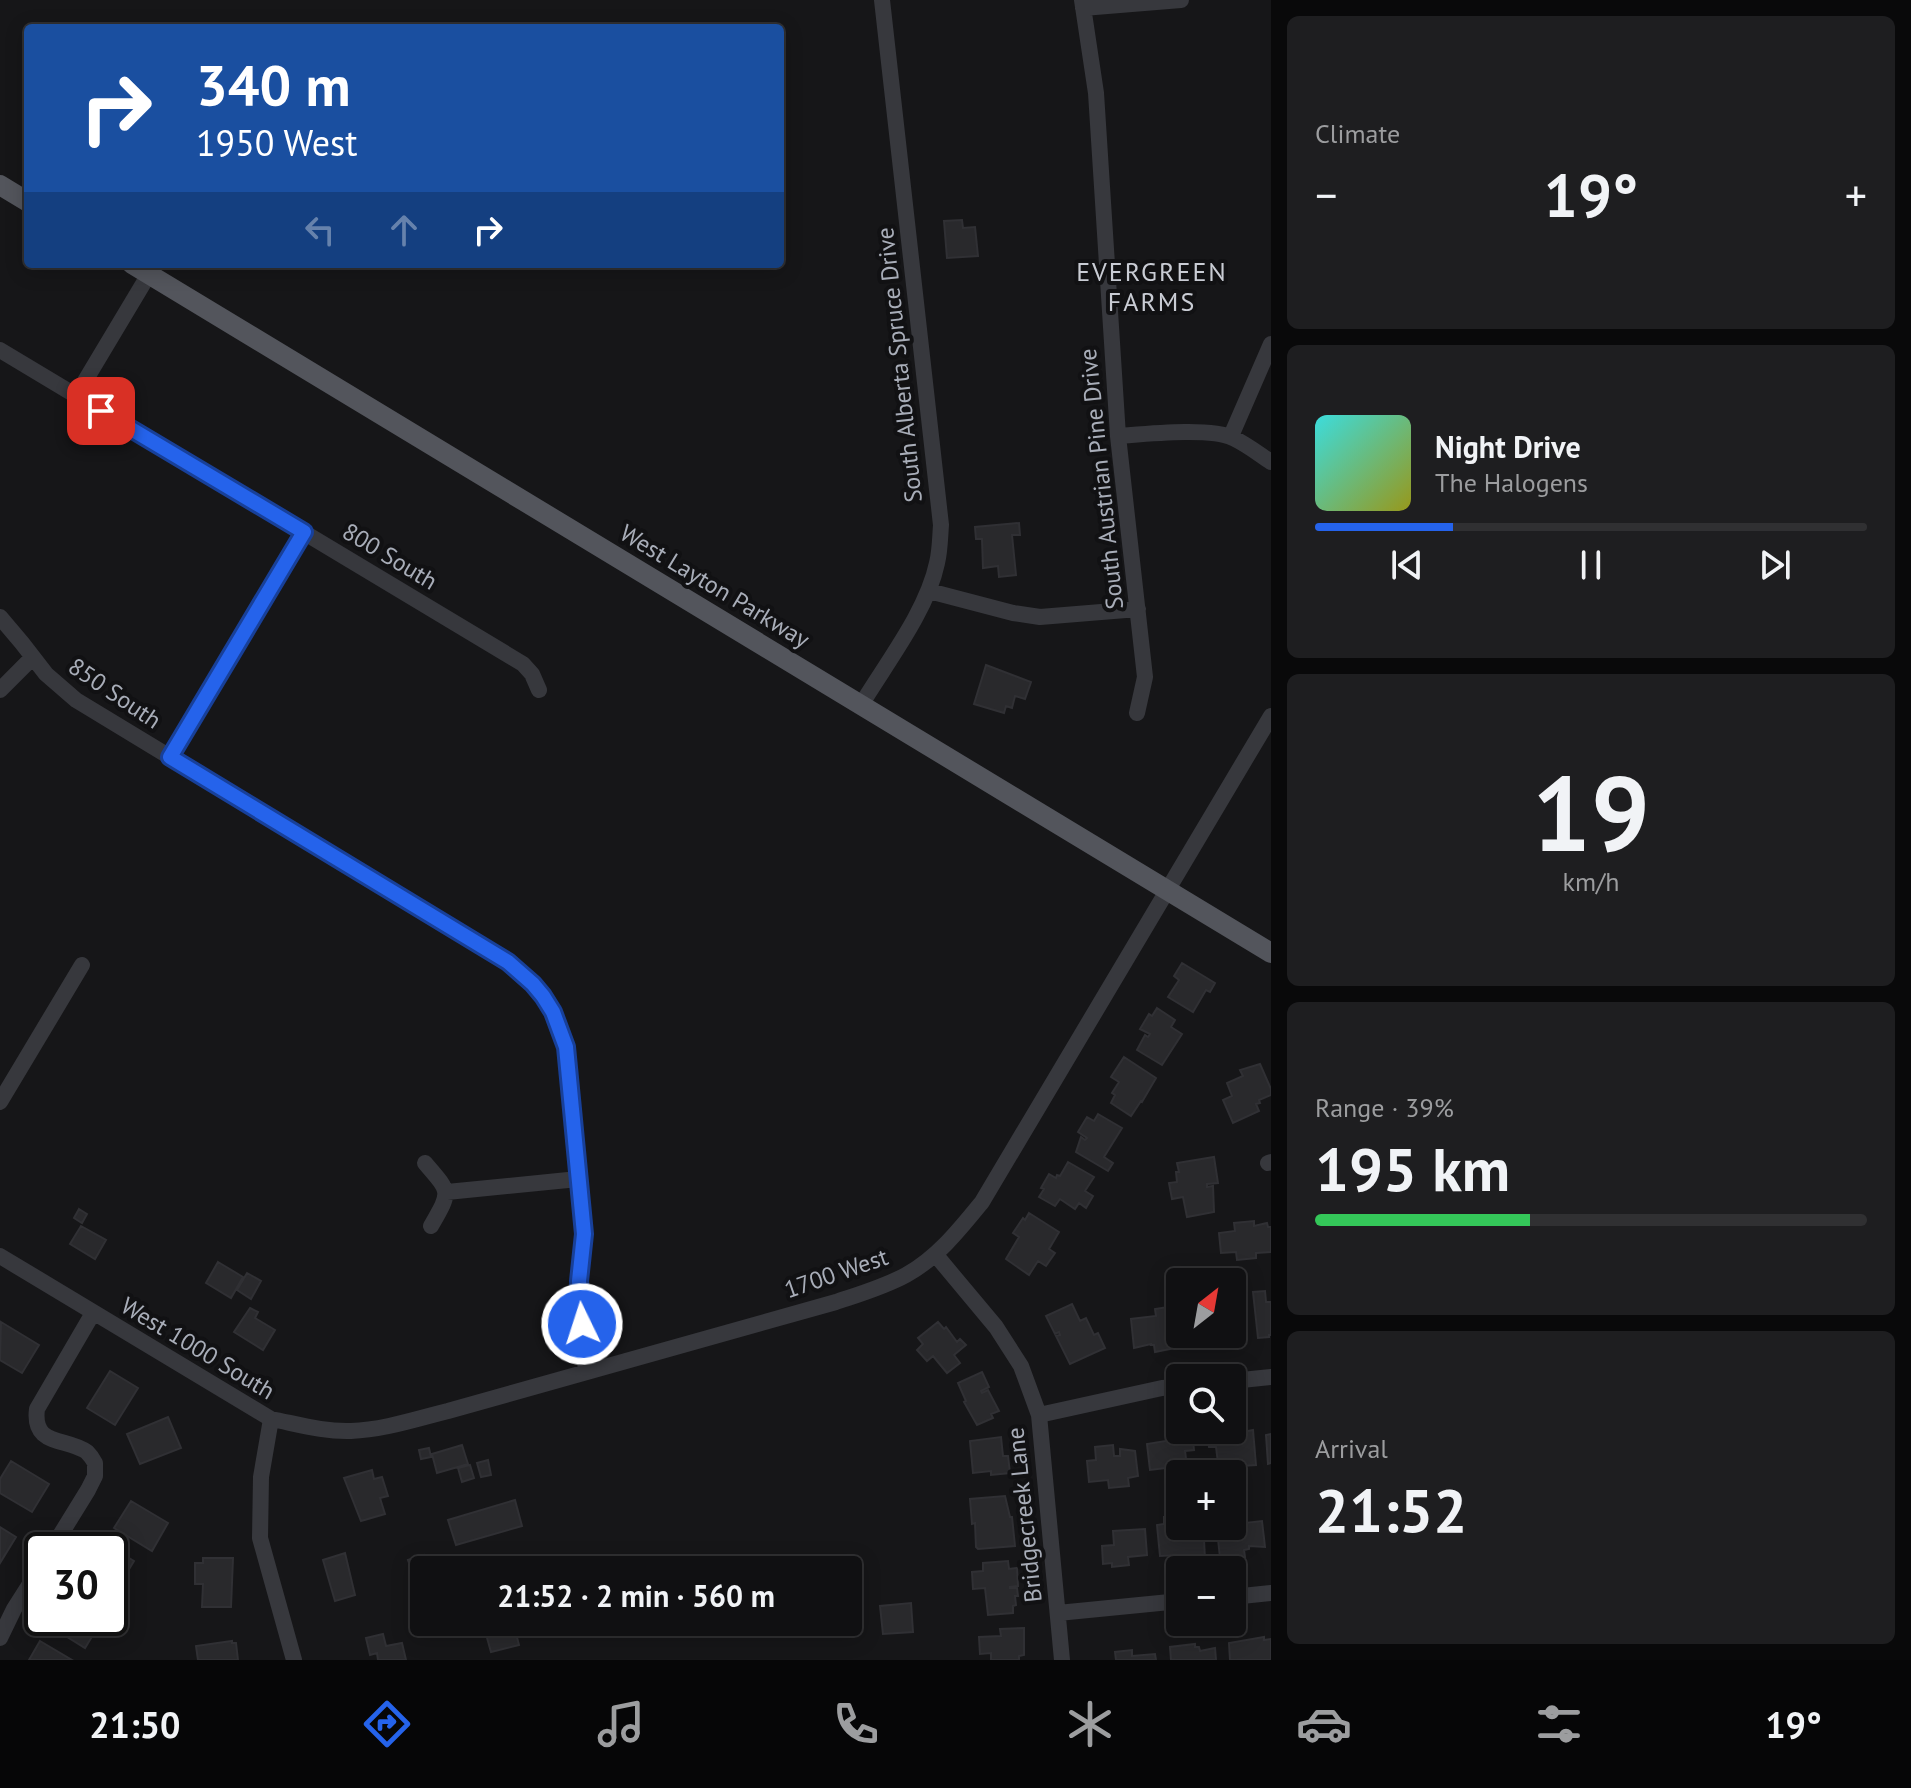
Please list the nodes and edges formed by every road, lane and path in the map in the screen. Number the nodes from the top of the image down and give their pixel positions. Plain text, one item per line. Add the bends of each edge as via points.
1 (882, 0) edge
2 (1181, 0) edge
3 (1082, 4) edge
4 (0, 185) edge
5 (24, 200) edge
6 (144, 268) edge
7 (147, 268) edge
8 (1271, 344) edge
9 (0, 350) edge
10 (76, 396) junction
11 (1118, 436) junction
12 (1231, 436) junction
13 (1271, 462) edge
14 (304, 532) junction
15 (929, 591) junction
16 (1138, 609) junction
17 (0, 617) edge
18 (32, 658) junction
19 (0, 690) edge
20 (539, 690) dead end
21 (861, 705) junction
22 (1137, 713) dead end
23 (1270, 722) edge
24 (170, 757) junction
25 (1167, 890) junction
26 (1271, 953) edge
27 (82, 965) dead end
28 (0, 1102) edge
29 (425, 1163) dead end
30 (578, 1179) junction
31 (447, 1192) junction
32 (431, 1226) dead end
33 (935, 1254) junction
34 (0, 1256) edge
35 (93, 1313) junction
36 (586, 1372) junction
37 (1271, 1377) edge
38 (1246, 1380) edge
39 (1166, 1388) edge
40 (1039, 1415) junction
41 (271, 1419) junction
42 (62, 1532) edge
43 (24, 1593) edge
44 (1271, 1593) edge
45 (1246, 1596) edge
46 (1166, 1602) edge
47 (1058, 1613) junction
48 (0, 1638) edge
49 (294, 1660) edge
50 (1062, 1660) edge

1 - 15 street, South Alberta Spruce Drive via 941,525
2 - 3 street
3 - 11 street, South Austrian Pine Drive via 1096,93
4 - 5 main road
6 - 10 street
7 - 21 main road, West Layton Parkway
8 - 12 street
9 - 10 street, 800 South
10 - 14 street, 800 South
11 - 12 street
11 - 16 street, South Austrian Pine Drive
12 - 13 street
14 - 20 street, 800 South via 523,664
14 - 24 street
15 - 16 street via 1040,617
15 - 21 street, South Alberta Spruce Drive
16 - 22 street, South Austrian Pine Drive via 1145,677
17 - 18 street, 850 South
18 - 19 street
18 - 24 street, 850 South via 76,700
21 - 25 main road, West Layton Parkway
23 - 25 street, 1700 West
24 - 30 street, 850 South via 508,962 533,984 553,1012 566,1047
25 - 26 main road, West Layton Parkway
25 - 33 street, 1700 West via 982,1202
27 - 28 street
29 - 31 street
30 - 31 street
30 - 36 street, 850 South
31 - 32 street
33 - 36 street, 1700 West via 883,1286 848,1298
33 - 40 street, Bridgecreek Lane via 996,1327 1021,1366
34 - 35 street, West 1000 South
35 - 41 street, West 1000 South
35 - 42 street via 37,1409 40,1431 87,1452 95,1463 95,1476
36 - 41 street, 1700 West via 385,1426 350,1431
37 - 38 street
39 - 40 street
40 - 47 street, Bridgecreek Lane
41 - 49 street, West 1000 South via 261,1477 260,1538
43 - 48 street
44 - 45 street
46 - 47 street
47 - 50 street, Bridgecreek Lane

